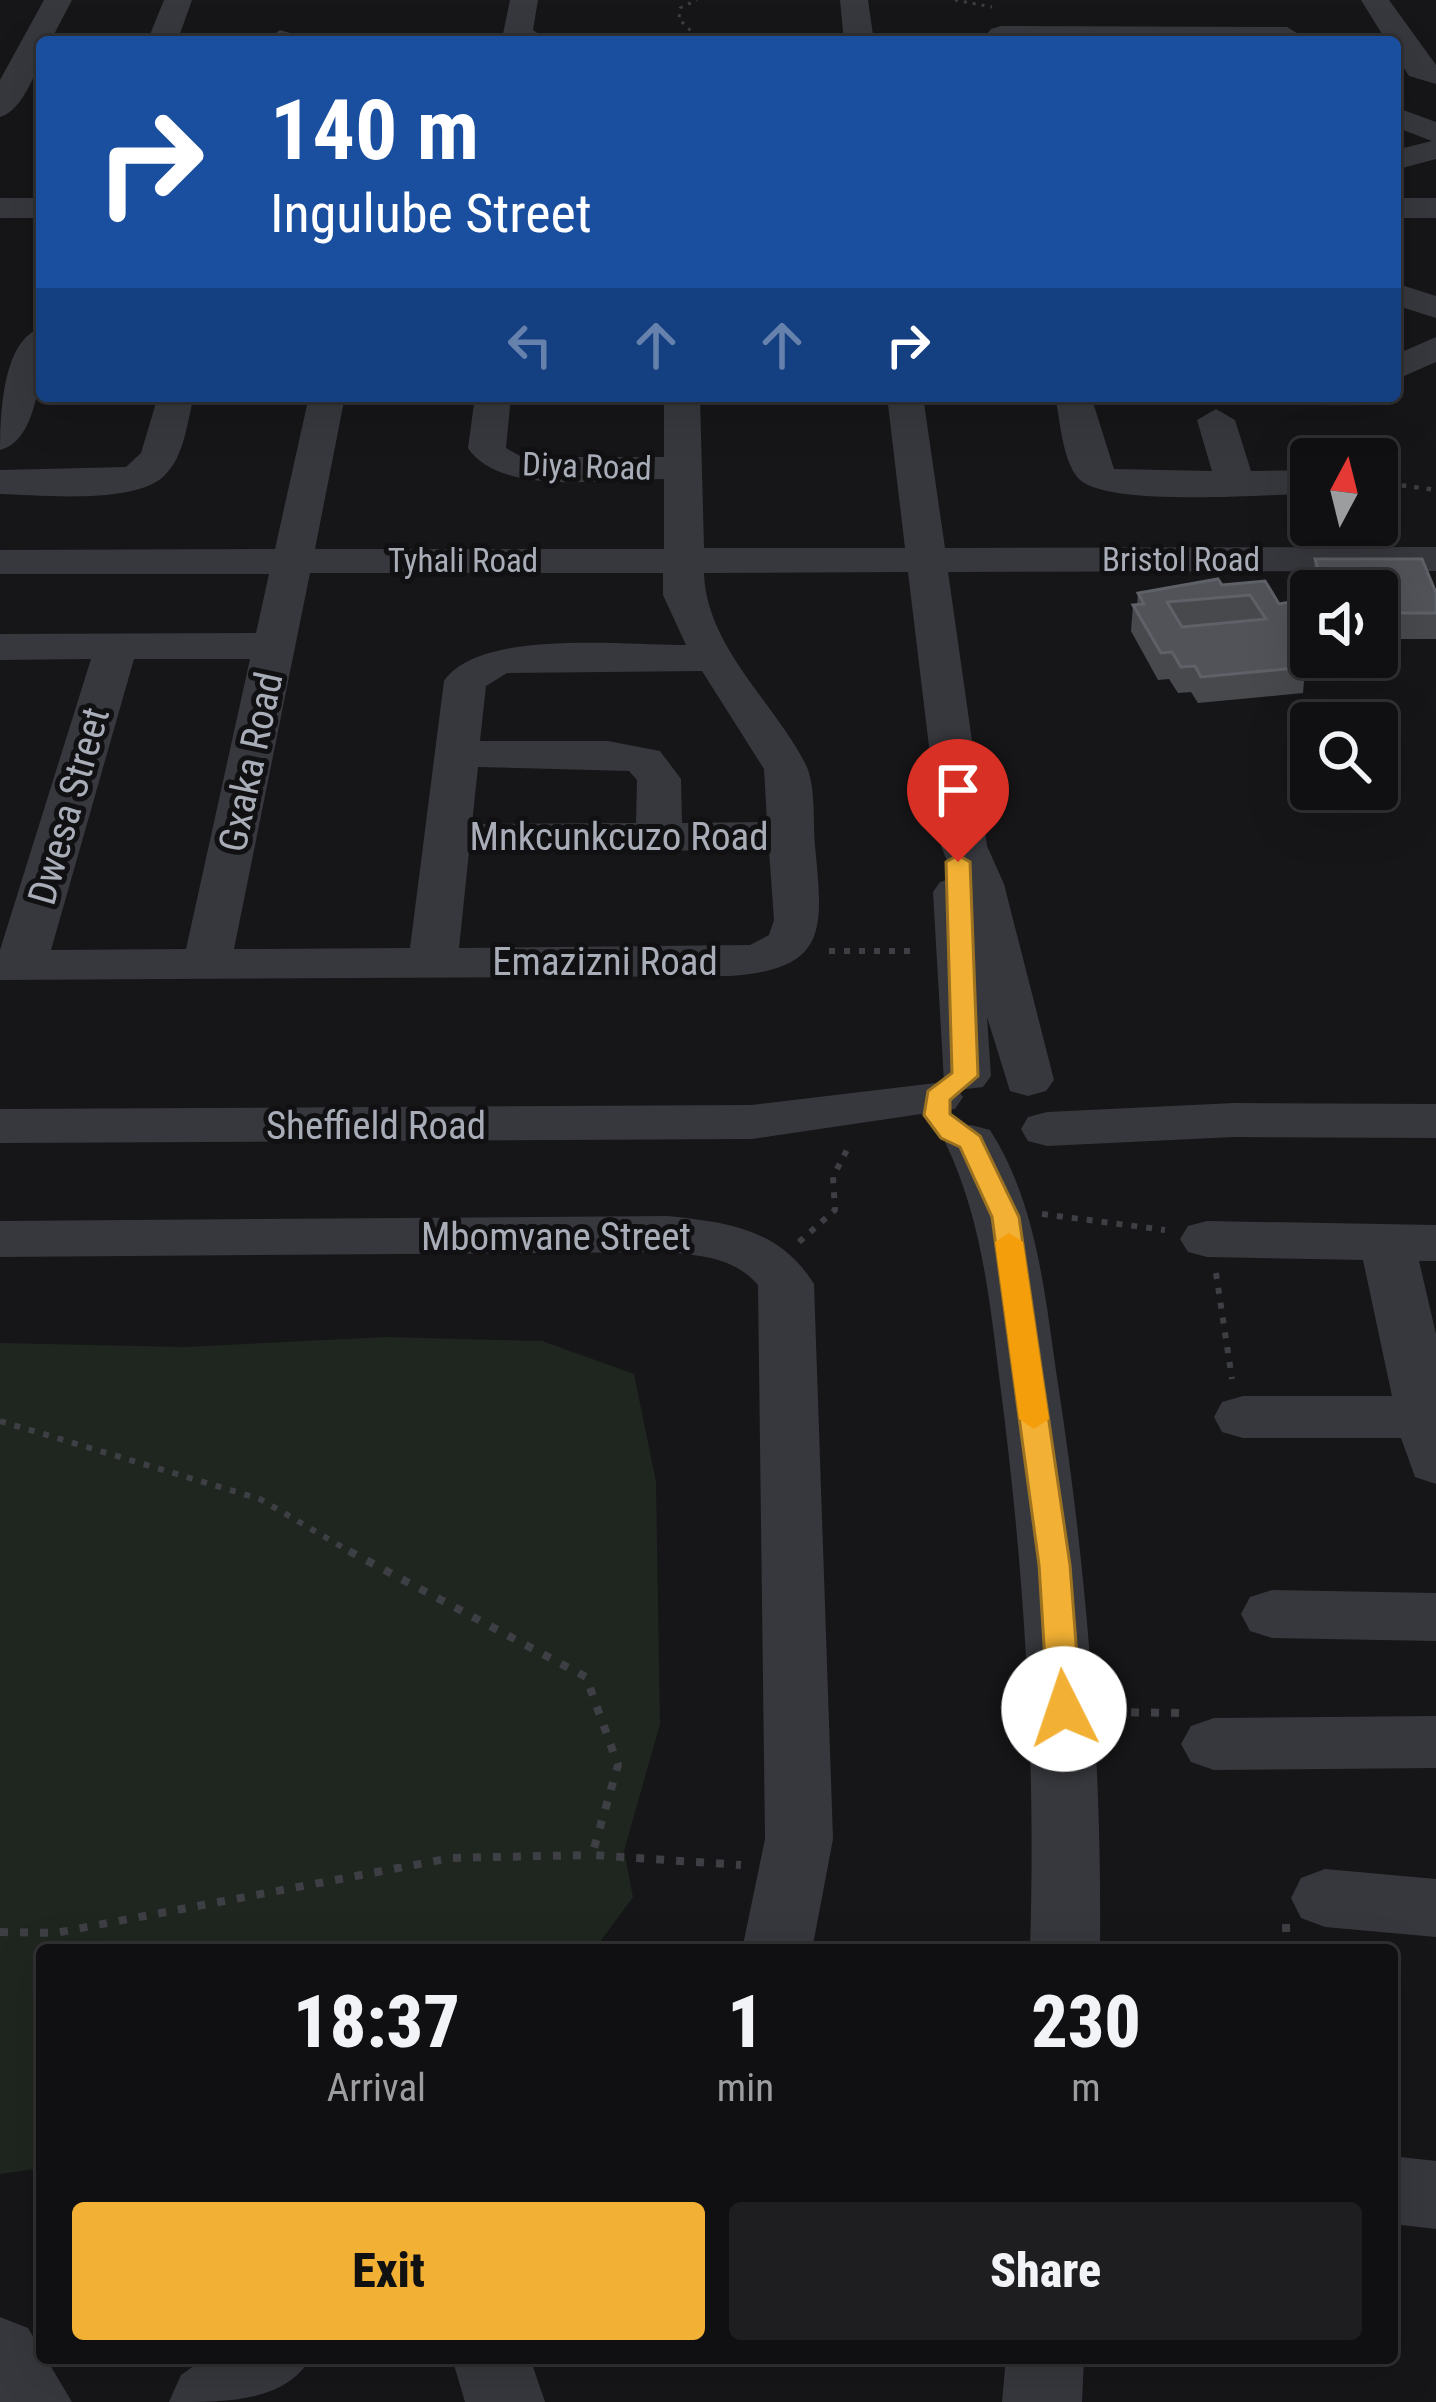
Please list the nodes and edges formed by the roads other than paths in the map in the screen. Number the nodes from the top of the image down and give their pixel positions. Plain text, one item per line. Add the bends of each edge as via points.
1 (58, 0) edge
2 (178, 0) edge
3 (524, 0) edge
4 (854, 0) edge
5 (1375, 0) edge
6 (1271, 7) dead end
7 (999, 22) edge
8 (39, 36) edge
9 (164, 36) edge
10 (522, 36) edge
11 (858, 36) edge
12 (1238, 36) edge
13 (1287, 36) edge
14 (1396, 36) edge
15 (36, 41) edge
16 (1401, 45) edge
17 (1417, 72) edge
18 (0, 108) edge
19 (1401, 119) edge
20 (1436, 134) edge
21 (1436, 150) edge
22 (1401, 159) edge
23 (0, 208) edge
24 (36, 208) edge
25 (1401, 208) edge
26 (1436, 208) edge
27 (1401, 295) edge
28 (1436, 308) edge
29 (1436, 348) edge
30 (36, 353) edge
31 (1401, 367) edge
32 (1401, 370) edge
33 (1436, 382) edge
34 (174, 402) edge
35 (326, 402) edge
36 (492, 402) edge
37 (682, 402) edge
38 (906, 402) edge
39 (1074, 402) edge
40 (1216, 420) dead end
41 (0, 439) edge
42 (680, 468) junction
43 (0, 482) edge
44 (1235, 482) junction
45 (1290, 482) edge
46 (927, 559) junction
47 (1436, 559) edge
48 (293, 560) junction
49 (682, 560) junction
50 (0, 562) edge
51 (276, 646) junction
52 (0, 647) edge
53 (116, 647) junction
54 (714, 658) junction
55 (455, 754) junction
56 (658, 836) junction
57 (792, 836) junction
58 (447, 838) junction
59 (964, 846) junction
60 (434, 963) junction
61 (207, 964) junction
62 (11, 965) edge
63 (956, 1112) junction
64 (1037, 1113) junction
65 (1436, 1120) edge
66 (752, 1122) junction
67 (0, 1126) edge
68 (1006, 1217) junction
69 (0, 1239) edge
70 (1207, 1239) road end
71 (1411, 1242) edge
72 (1243, 1417) road end
73 (1431, 1439) edge
74 (1272, 1614) dead end
75 (1436, 1617) edge
76 (1436, 1742) edge
77 (1214, 1744) road end
78 (1325, 1898) dead end
79 (1436, 1908) edge
80 (778, 1944) edge
81 (1065, 1944) edge
82 (1398, 2190) edge
83 (1436, 2194) edge
84 (0, 2355) edge
85 (263, 2364) edge
86 (493, 2364) edge
87 (1045, 2364) edge
88 (32, 2402) edge
89 (209, 2402) edge
90 (505, 2402) edge
91 (1042, 2402) edge

1 - 8 street
2 - 9 street
3 - 10 street
4 - 11 street
5 - 14 street
6 - 13 street
7 - 12 street
15 - 18 street
16 - 17 street
19 - 20 street
21 - 22 street
23 - 24 street
25 - 26 street
27 - 28 street
29 - 31 street
30 - 41 street
32 - 33 street
34 - 43 street via 153,465 142,474
35 - 48 street, Gxaka Road
36 - 42 street, Diya Road via 488,478 519,468
37 - 42 street
38 - 46 street
39 - 44 street via 1091,470 1101,478
40 - 44 street
42 - 49 street
44 - 45 street
46 - 47 street, Bristol Road
46 - 49 street, Tyhali Road
46 - 59 street
48 - 49 street, Tyhali Road
48 - 50 street, Tyhali Road
48 - 51 street, Gxaka Road
49 - 54 street via 688,608
51 - 53 street
51 - 61 street, Gxaka Road
52 - 53 street
53 - 62 street, Dwesa Street
54 - 55 street via 492,664 465,681
54 - 57 street via 780,755
55 - 56 street via 644,760 659,779
55 - 58 street
56 - 57 street, Mnkcunkcuzo Road
56 - 58 street, Mnkcunkcuzo Road
57 - 60 street, Emazizni Road via 798,920 790,944 761,959
58 - 60 street
59 - 63 street via 957,878
59 - 64 street
60 - 61 street, Emazizni Road
61 - 62 street, Emazizni Road
63 - 64 street
63 - 64 street via 986,1072
63 - 66 street, Sheffield Road
63 - 66 street, Sheffield Road via 854,1132
63 - 68 street
64 - 65 street
64 - 68 street
66 - 67 street, Sheffield Road
68 - 81 street via 1054,1565
69 - 80 street, Mbomvane Street via 667,1234 760,1252 786,1284 799,1840
70 - 71 street
71 - 73 street
72 - 73 street
74 - 75 street
76 - 77 street
78 - 79 street
82 - 83 street
84 - 88 street
85 - 89 street
86 - 90 street
87 - 91 street

